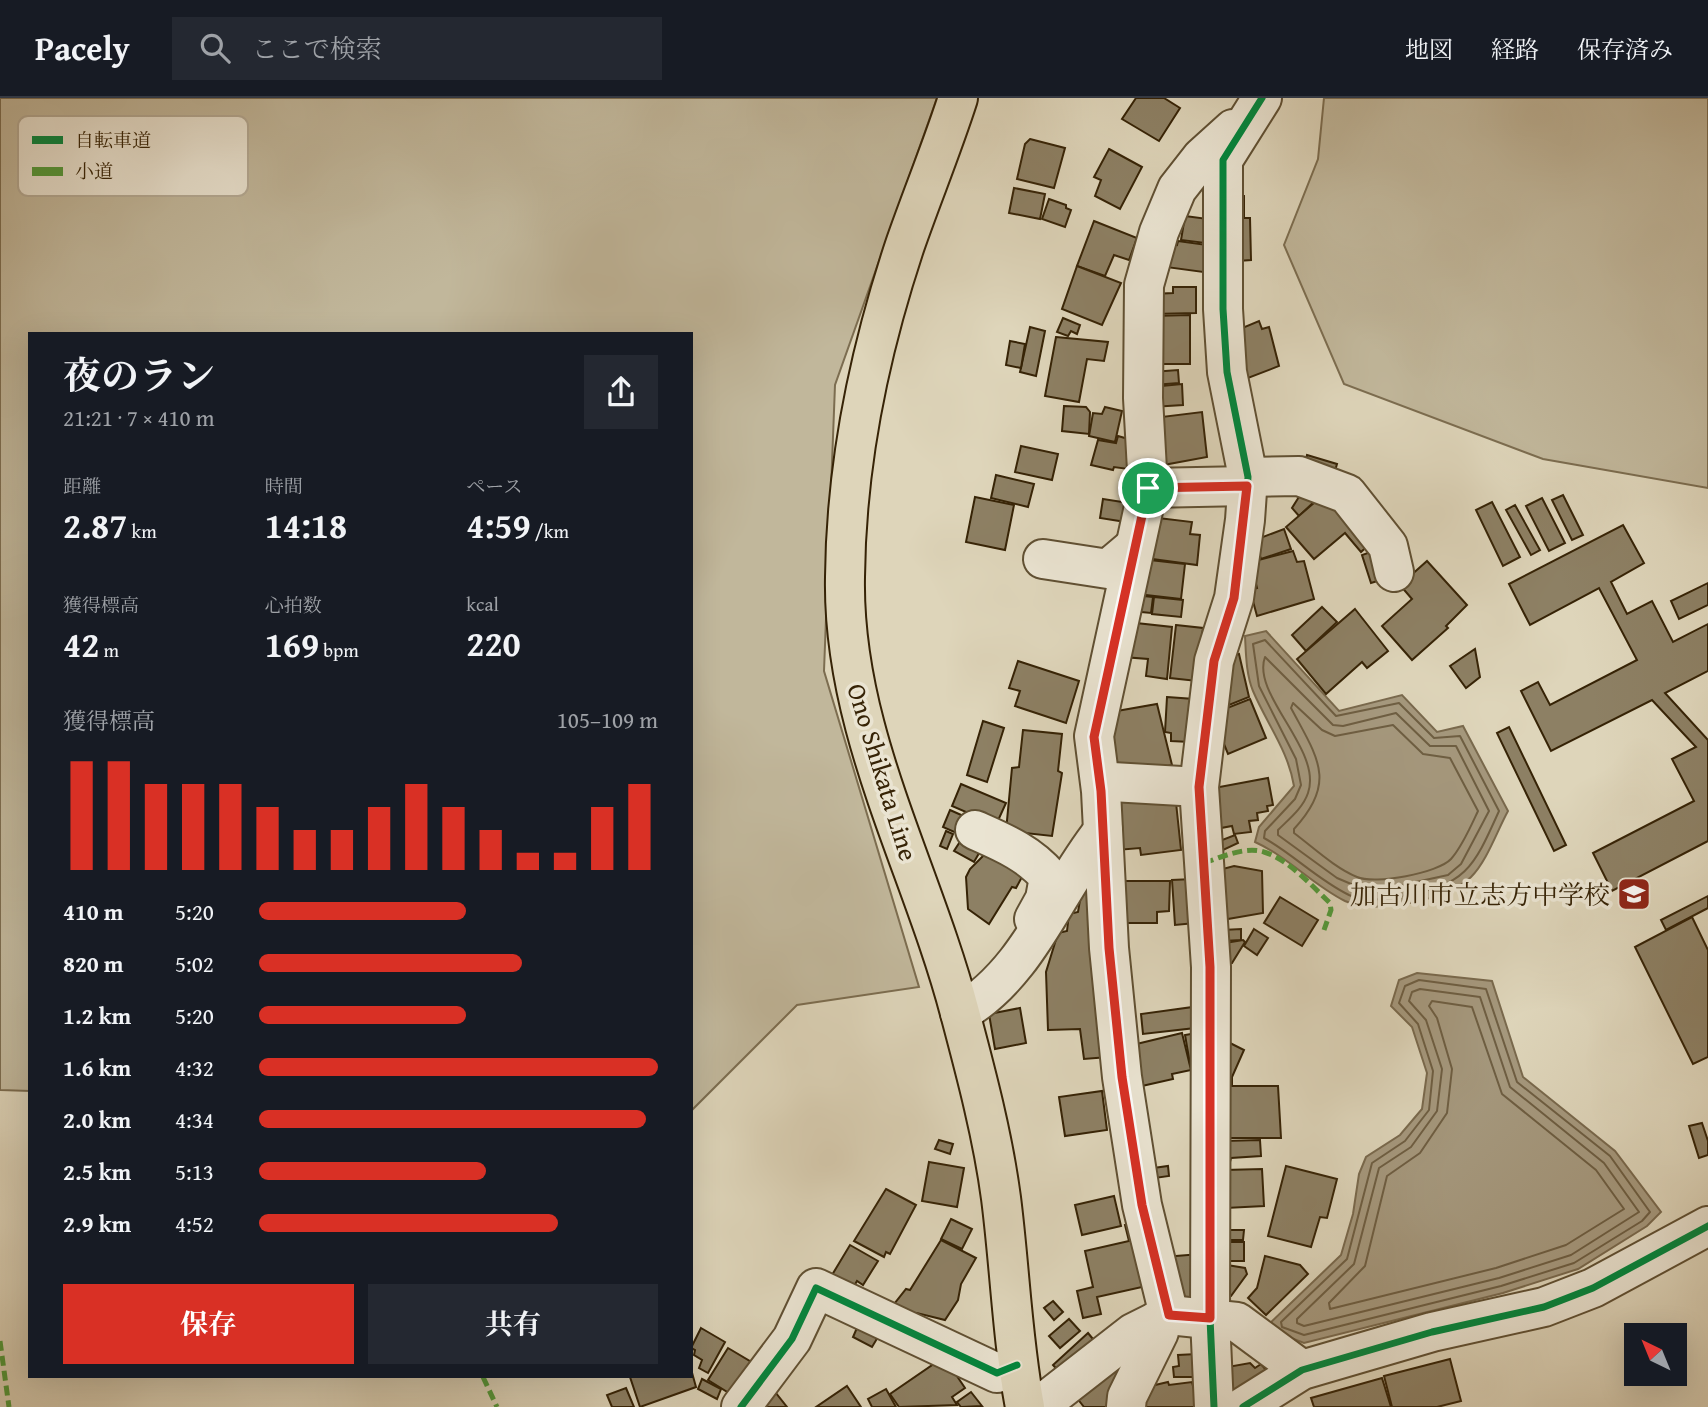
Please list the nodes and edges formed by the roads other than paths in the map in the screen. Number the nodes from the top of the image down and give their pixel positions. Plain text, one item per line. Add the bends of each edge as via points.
1 (958, 98) edge
2 (1260, 102) edge
3 (1247, 481) junction
4 (1148, 488) junction
5 (1134, 547) junction
6 (1043, 559) dead end
7 (1394, 572) dead end
8 (1100, 777) junction
9 (1199, 787) junction
10 (975, 830) dead end
11 (1104, 831) junction
12 (1005, 977) junction
13 (960, 1013) junction
14 (1708, 1226) edge
15 (1164, 1318) junction
16 (1210, 1318) junction
17 (1017, 1365) junction
18 (1301, 1370) junction
19 (741, 1407) edge
20 (1025, 1407) edge
21 (1038, 1407) edge
22 (1126, 1407) edge
23 (1214, 1407) edge
24 (1243, 1407) edge

1 - 13 main road, Ono Shikata Line via 905,247 865,386 852,453 845,581 850,663 870,751
2 - 3 street via 1223,160 1227,372
2 - 4 street via 1202,157 1177,189 1159,232 1144,285
3 - 4 street
3 - 7 street via 1299,476 1347,494 1388,546
3 - 9 street via 1234,598 1214,661
4 - 5 street
5 - 6 street via 1108,569
5 - 8 street via 1094,737
8 - 9 street via 1112,782
8 - 11 street
9 - 16 street via 1210,967
10 - 12 street via 1014,848 1039,864 1049,877 1045,899 1009,958
11 - 12 street
11 - 15 street via 1109,948 1125,1103
12 - 13 street via 982,1000
13 - 17 main road, Ono Shikata Line via 1000,1195
14 - 18 street via 1593,1288 1544,1307 1432,1332
15 - 16 street
15 - 21 street via 1133,1334
15 - 22 street via 1126,1397
16 - 18 street via 1237,1322
16 - 23 street
17 - 19 street via 997,1373 816,1288 792,1339
17 - 20 main road, Ono Shikata Line
18 - 24 street

